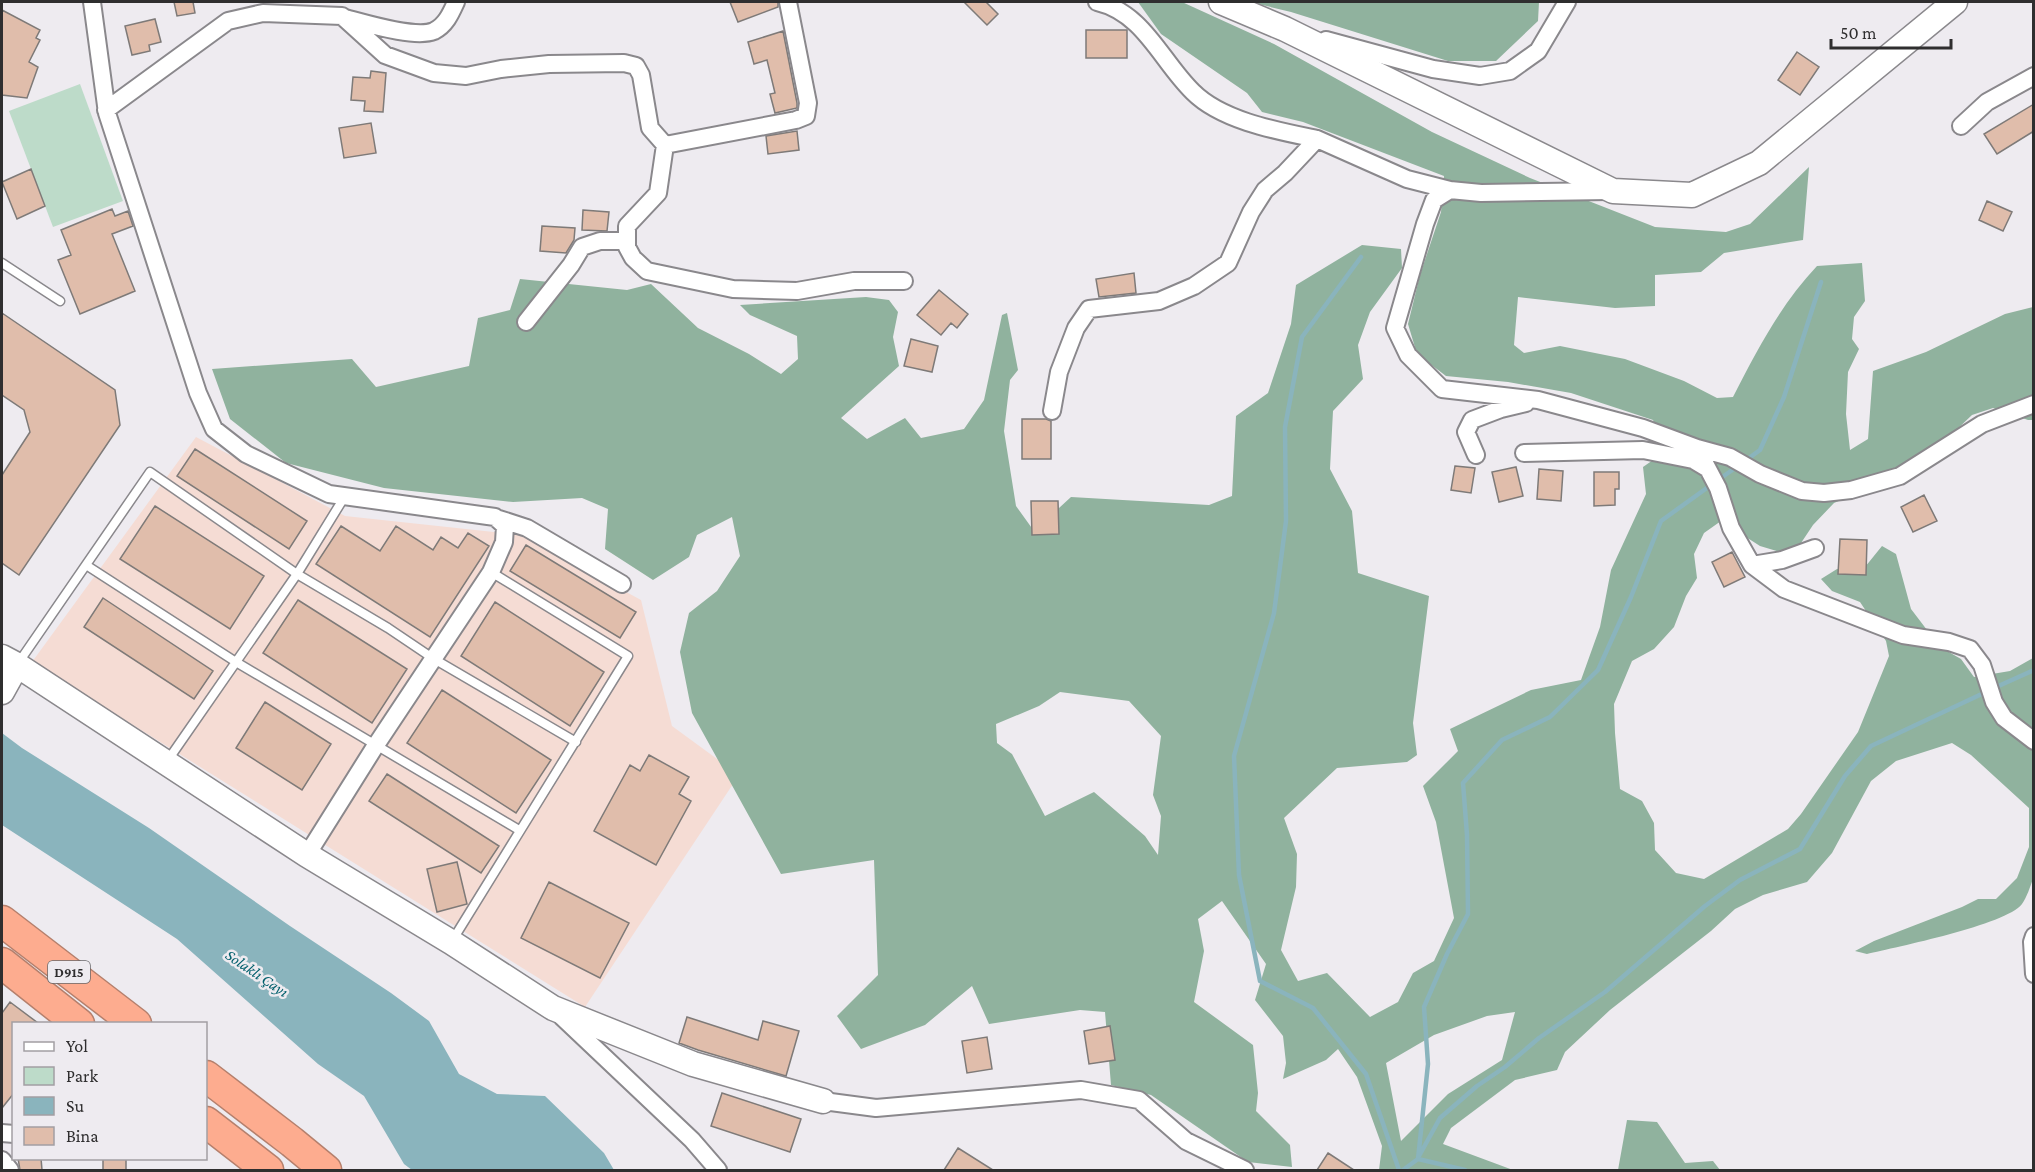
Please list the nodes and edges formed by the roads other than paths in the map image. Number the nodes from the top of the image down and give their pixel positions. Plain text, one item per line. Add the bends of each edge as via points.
1 (92, 2) edge
2 (456, 2) edge
3 (788, 2) edge
4 (1097, 2) edge
5 (1221, 2) edge
6 (1567, 2) edge
7 (1955, 2) edge
8 (342, 16) junction
9 (1285, 29) junction
10 (2034, 76) edge
11 (106, 110) junction
12 (1961, 126) dead end
13 (1317, 139) junction
14 (665, 145) junction
15 (1450, 190) junction
16 (1613, 191) junction
17 (627, 241) junction
18 (2, 263) edge
19 (904, 281) dead end
20 (60, 301) dead end
21 (526, 322) dead end
22 (1538, 399) junction
23 (2034, 404) edge
24 (1052, 411) dead end
25 (1697, 448) junction
26 (1524, 453) dead end
27 (1476, 455) dead end
28 (1708, 469) junction
29 (345, 496) junction
30 (495, 517) junction
31 (1815, 548) dead end
32 (86, 565) junction
33 (1752, 565) junction
34 (491, 572) junction
35 (297, 574) junction
36 (622, 584) dead end
37 (2, 645) edge
38 (434, 659) junction
39 (9, 661) edge
40 (236, 662) junction
41 (2, 692) edge
42 (2034, 741) edge
43 (576, 742) junction
44 (376, 745) junction
45 (166, 763) junction
46 (519, 830) junction
47 (307, 855) junction
48 (2, 921) edge
49 (2034, 936) edge
50 (452, 942) junction
51 (2, 963) edge
52 (2034, 974) edge
53 (553, 1008) junction
54 (79, 1022) edge
55 (135, 1022) edge
56 (207, 1077) edge
57 (823, 1101) joint
58 (207, 1124) edge
59 (217, 1143) edge
60 (2, 1160) edge
61 (10, 1170) edge
62 (268, 1170) edge
63 (326, 1170) edge
64 (718, 1170) edge
65 (1245, 1170) edge

1 - 11 street
2 - 8 street via 446,21 432,32 382,29
3 - 14 street via 808,103 806,116
4 - 13 street via 1126,14 1193,92 1222,113
5 - 9 street
6 - 9 street via 1538,51 1510,71 1480,76 1433,69
7 - 16 street via 1759,162 1692,195
8 - 11 street via 263,13 228,21
8 - 14 street via 385,55 434,73 466,76 549,64 636,66 650,128
9 - 16 street
10 - 12 street via 1987,102
11 - 29 street via 198,393 214,429 246,454 329,494
13 - 15 street via 1407,179
13 - 24 street via 1265,190 1228,263 1194,286 1160,301 1089,309 1076,328 1059,372
14 - 17 street via 658,193 627,226
15 - 16 street
15 - 22 street via 1434,200 1395,328 1408,355 1442,388
17 - 19 street via 633,258 647,271 733,289 797,291 854,281
17 - 21 street via 600,241 582,247
18 - 20 lane
22 - 25 street via 1643,428
22 - 27 street via 1472,420 1466,432
23 - 25 street via 1982,424 1900,476 1851,490 1802,491 1730,457
25 - 28 street
26 - 28 street via 1643,450 1693,460
28 - 33 street via 1731,528
29 - 30 street
29 - 35 lane
30 - 34 street via 505,526 504,542
30 - 36 street via 527,528
31 - 33 street
32 - 35 lane via 150,472
32 - 39 lane
32 - 40 lane
33 - 42 street via 1784,589 1903,636 1949,642 1970,650 1982,665 1994,702 2004,718
34 - 38 street
34 - 43 lane via 628,656
35 - 38 lane
35 - 40 lane
37 - 39 street
38 - 43 lane
38 - 44 street
39 - 41 street
39 - 45 street
40 - 44 lane
40 - 45 lane
43 - 46 lane
44 - 46 lane
44 - 47 street
45 - 47 street
46 - 50 lane
47 - 50 street
48 - 55 highway, D915
49 - 52 street
50 - 53 street
51 - 54 highway, D915
53 - 57 street via 693,1065
53 - 64 street via 692,1140
56 - 63 highway
57 - 65 street via 876,1108 1081,1090 1139,1100 1186,1141
58 - 59 highway
59 - 62 highway
60 - 61 street

